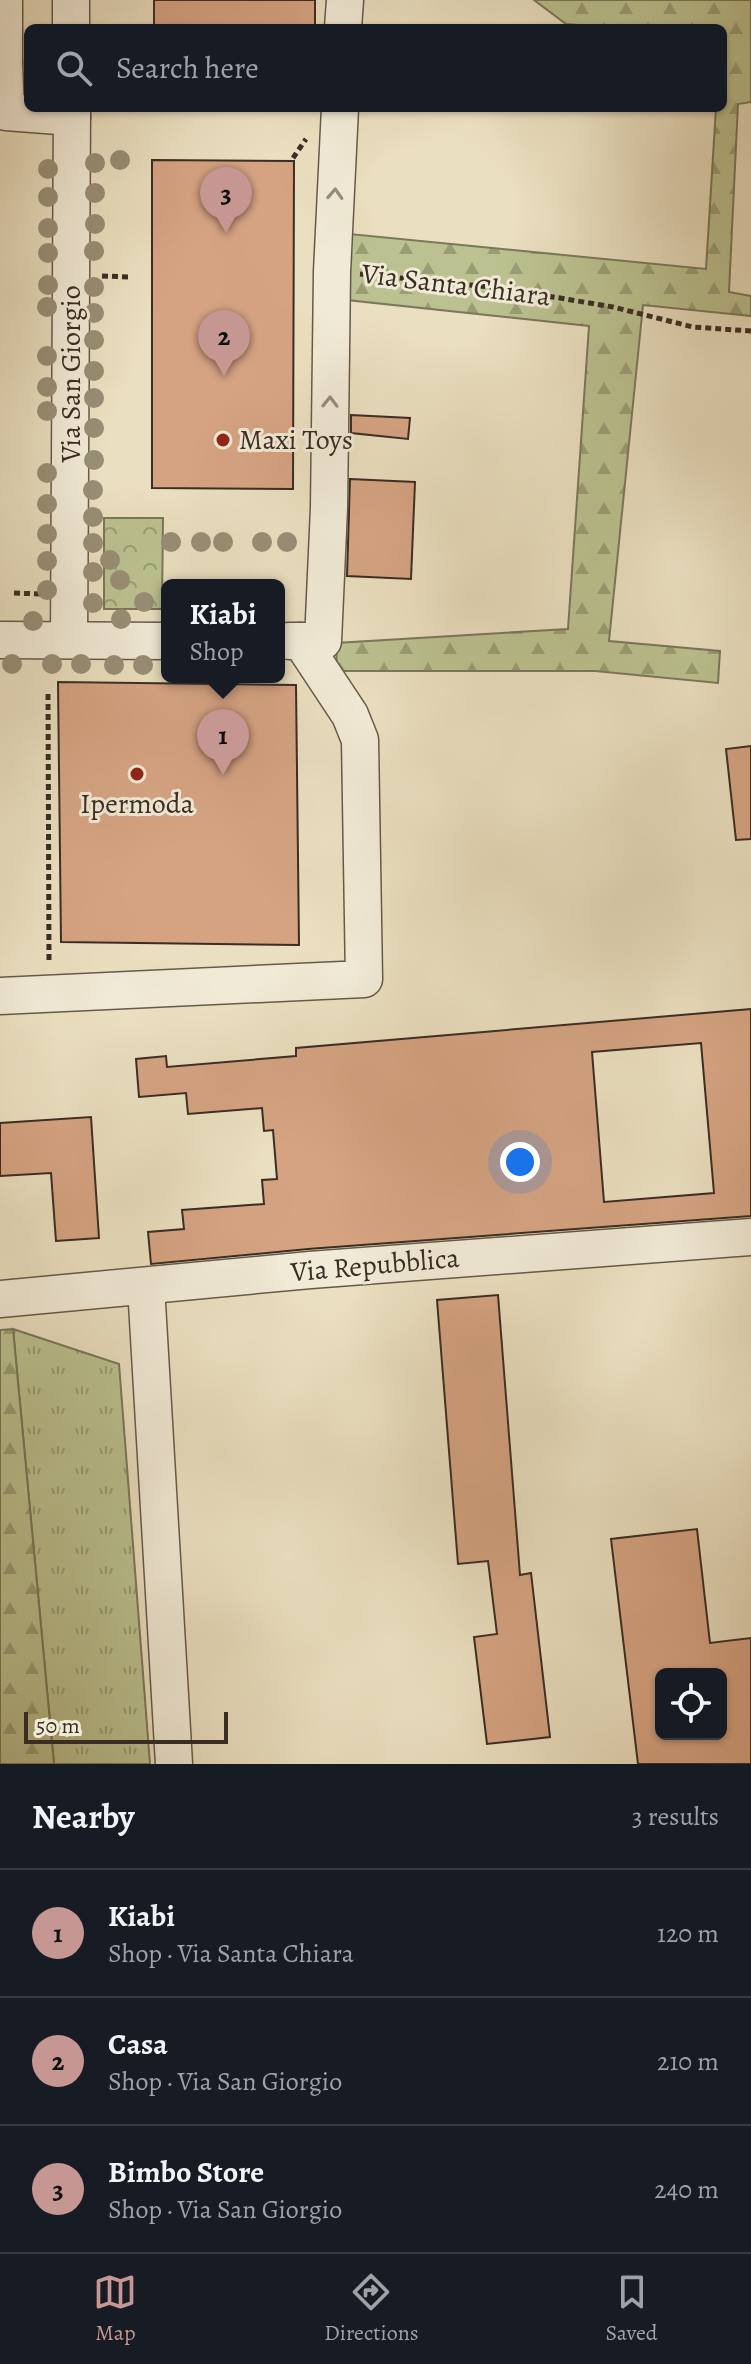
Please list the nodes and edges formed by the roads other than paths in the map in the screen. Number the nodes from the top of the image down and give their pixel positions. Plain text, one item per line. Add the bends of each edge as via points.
1 (4, 0) edge
2 (71, 0) edge
3 (345, 0) edge
4 (71, 24) edge
5 (343, 24) edge
6 (2, 63) edge
7 (340, 112) edge
8 (72, 113) edge
9 (0, 640) edge
10 (69, 640) junction
11 (161, 641) edge
12 (290, 641) edge
13 (0, 996) edge
14 (751, 1237) edge
15 (146, 1286) junction
16 (0, 1299) edge
17 (174, 1764) edge

1 - 6 street
2 - 4 street
3 - 5 street
6 - 8 street via 6,112
12 -> 7 street, Via Santa Chiara via 323,641
8 - 10 street, Via San Giorgio
9 - 10 street
10 - 11 street
12 - 13 street via 350,715 360,740 364,979
14 - 15 street, Via Repubblica
15 - 16 street, Via Repubblica
15 - 17 street

